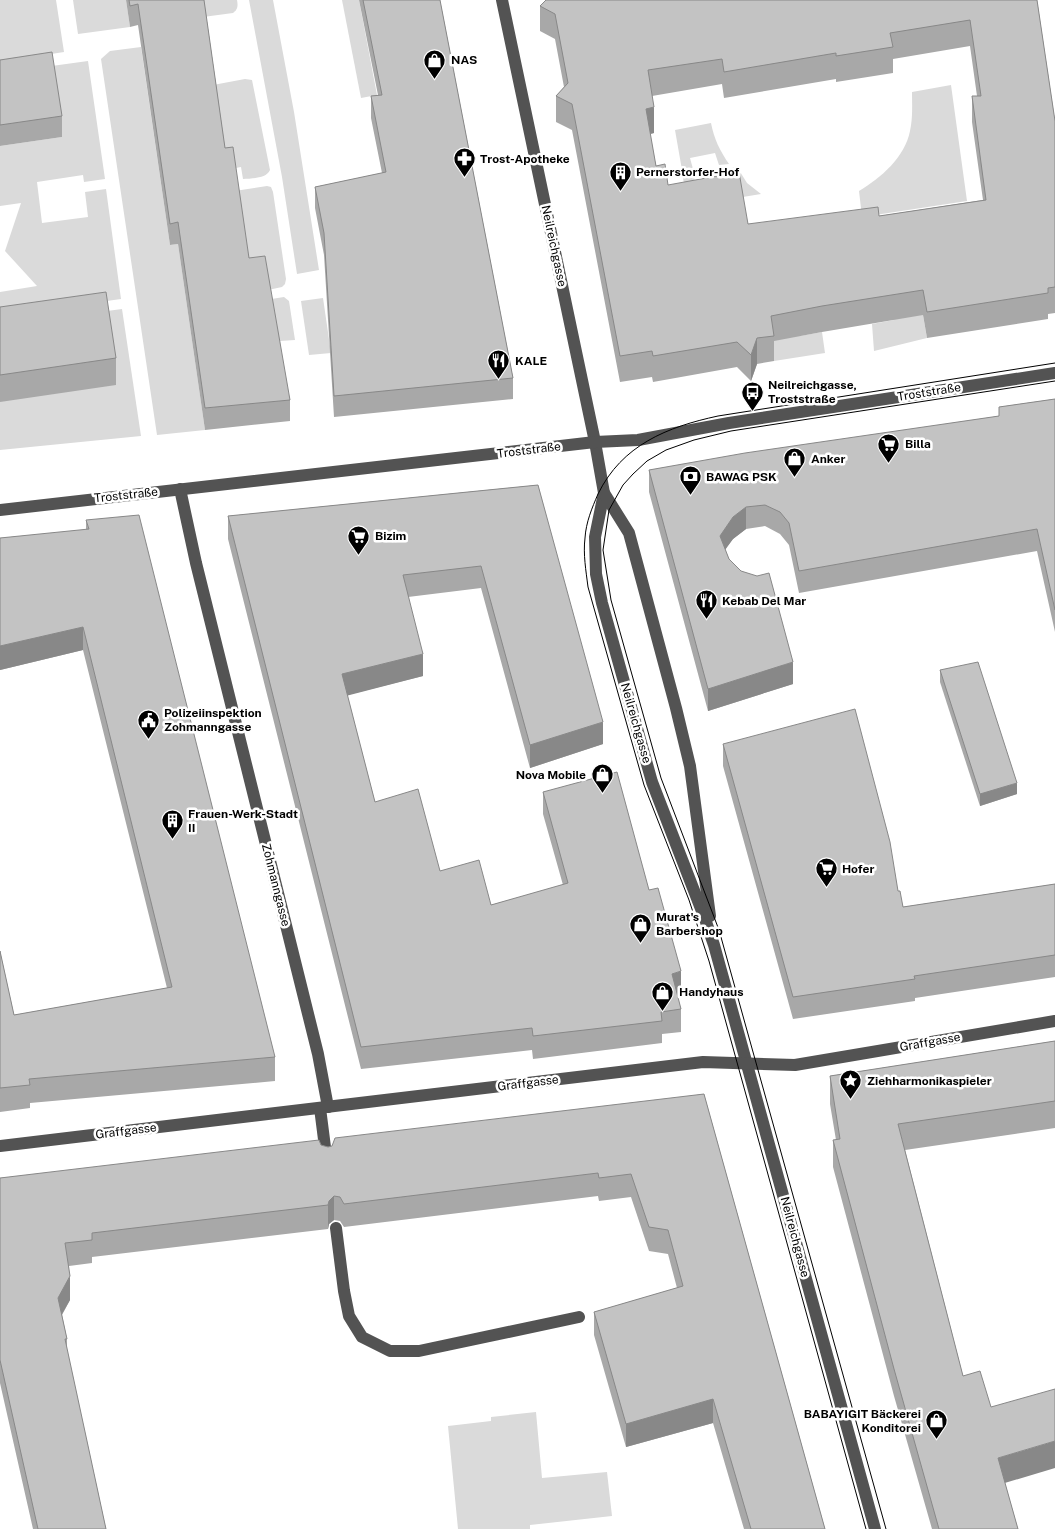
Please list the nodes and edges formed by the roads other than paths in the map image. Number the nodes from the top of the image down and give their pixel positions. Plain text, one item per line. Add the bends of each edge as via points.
1 (502, 0) edge
2 (1055, 373) edge
3 (595, 442) junction
4 (180, 490) junction
5 (604, 493) junction
6 (0, 510) edge
7 (714, 945) junction
8 (1055, 1021) edge
9 (747, 1063) junction
10 (324, 1107) junction
11 (0, 1146) edge
12 (327, 1163) edge
13 (336, 1228) edge
14 (579, 1317) dead end
15 (875, 1529) edge

1 - 3 street, Neilreichgasse
2 - 3 street, Troststraße via 638,440
3 - 4 street, Troststraße
3 - 5 street, Neilreichgasse
4 - 6 street, Troststraße
4 - 10 street, Zohmanngasse via 318,1054
5 - 7 street, Neilreichgasse via 629,533 687,756
5 - 7 street, Neilreichgasse via 595,536 596,574 602,603 652,782
7 - 9 street, Neilreichgasse
8 - 9 street, Graffgasse via 795,1065
9 - 10 street, Graffgasse via 703,1062
9 - 15 street, Neilreichgasse
10 - 11 street, Graffgasse
10 - 12 street, Zohmanngasse
13 - 14 street via 350,1316 362,1337 390,1351 418,1351

